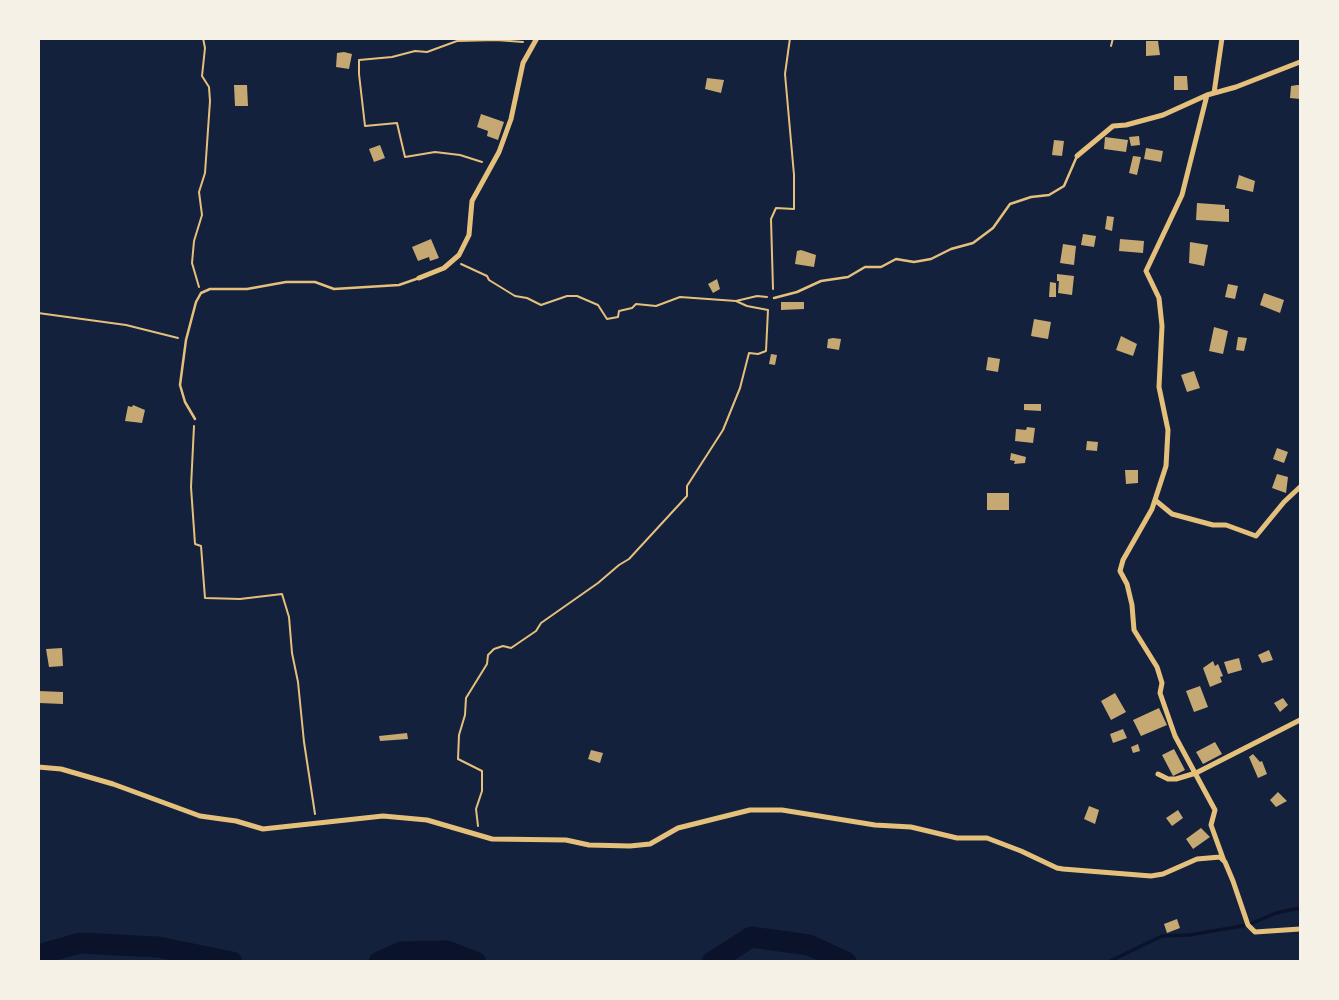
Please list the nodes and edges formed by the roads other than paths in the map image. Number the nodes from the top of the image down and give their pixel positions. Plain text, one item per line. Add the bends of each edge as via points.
1 (1222, 38) edge
2 (536, 41) edge
3 (1300, 62) edge
4 (1214, 93) junction
5 (1207, 95) junction
6 (1077, 156) joint
7 (419, 278) joint
8 (774, 298) road end
9 (195, 419) road end
10 (1300, 487) edge
11 (1155, 500) junction
12 (1300, 720) edge
13 (38, 767) edge
14 (1196, 773) junction
15 (1158, 774) dead end
16 (1225, 862) junction
17 (1300, 929) edge

1 - 4 street
2 - 7 street via 523,63 511,119 472,201 469,234 454,260
3 - 4 street
4 - 5 street
5 - 6 street via 1163,115 1113,126
5 - 11 street via 1182,195 1146,271 1158,298 1162,326 1159,387 1168,430 1166,466
6 - 8 lane via 1064,186 1049,195 1010,204 993,228 973,243 931,259 896,259 881,267 865,267 848,277 821,281
7 - 9 lane via 399,285 334,289 315,282 286,282 201,293 186,340 180,385
10 - 11 street via 1256,536 1171,514
11 - 14 street via 1121,571 1132,606 1133,630 1157,667 1160,693 1175,736
12 - 14 street
13 - 16 street via 61,769 200,816 262,829 383,817 427,820 503,840 650,844 678,828 750,810 782,810 911,827 957,838 987,838 1057,868 1151,876 1197,859 1220,857
14 - 15 street via 1176,779
14 - 16 street via 1215,810 1211,825
16 - 17 street via 1248,925 1255,932

